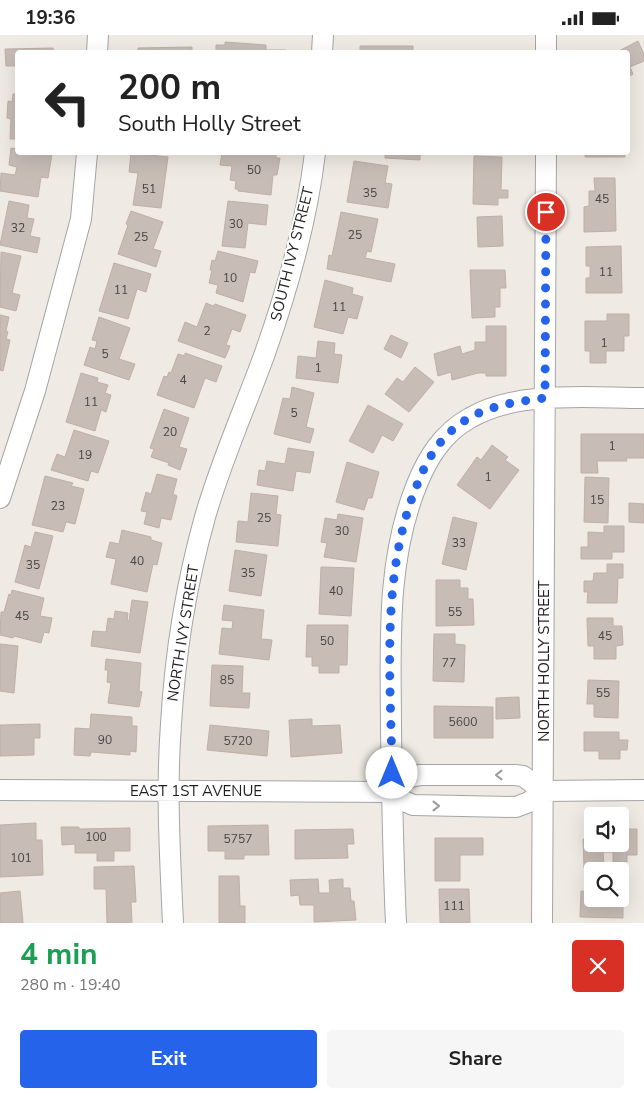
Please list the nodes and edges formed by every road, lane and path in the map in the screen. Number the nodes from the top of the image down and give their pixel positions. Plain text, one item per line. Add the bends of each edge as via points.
1 (98, 35) edge
2 (323, 35) edge
3 (546, 35) edge
4 (97, 50) edge
5 (322, 50) edge
6 (546, 50) edge
7 (87, 155) edge
8 (315, 155) edge
9 (546, 155) edge
10 (264, 355) joint
11 (545, 398) junction
12 (644, 398) edge
13 (0, 498) edge
14 (0, 790) edge
15 (644, 790) edge
16 (169, 791) junction
17 (543, 791) junction
18 (392, 792) junction
19 (173, 923) edge
20 (396, 923) edge
21 (542, 923) edge

1 - 4 street
2 - 5 street
3 - 6 street
7 - 13 street via 81,219 39,373
8 - 10 street, SOUTH IVY STREET via 297,248
9 - 11 street, NORTH HOLLY STREET
10 - 16 street, NORTH IVY STREET via 222,463 192,570 174,682
11 - 12 street
11 - 17 street, NORTH HOLLY STREET
11 - 18 street via 493,407 456,427 435,449 414,492 400,540 392,596
14 - 16 street, EAST 1ST AVENUE
15 - 17 street
16 - 18 street, EAST 1ST AVENUE
16 - 19 street, NORTH IVY STREET
18 -> 17 street via 412,805 516,807 530,802
17 -> 18 street via 523,776 420,775 402,780
17 - 21 street, NORTH HOLLY STREET
18 - 20 street

